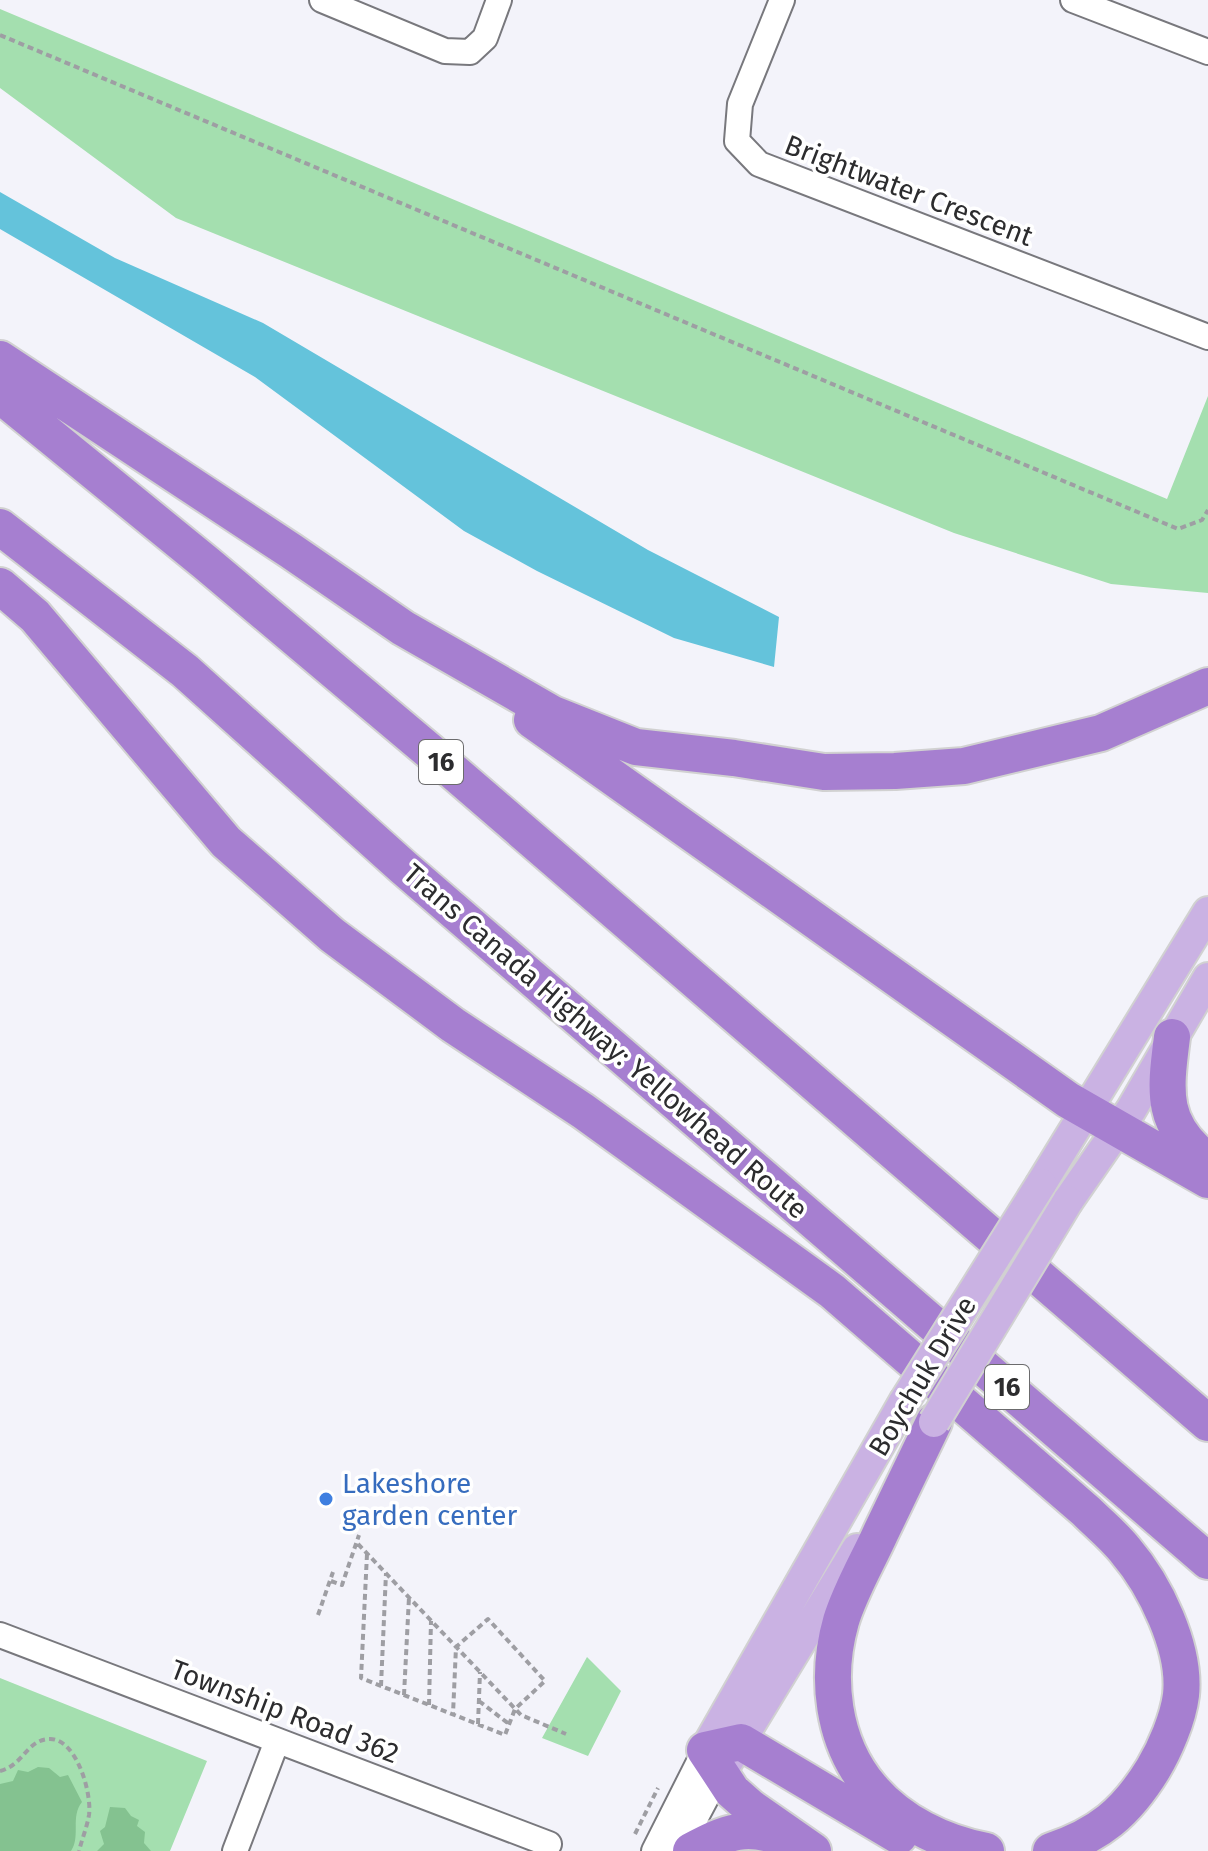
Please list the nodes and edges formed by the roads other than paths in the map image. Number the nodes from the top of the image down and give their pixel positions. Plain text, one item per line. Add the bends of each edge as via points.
1 (322, 0) edge
2 (499, 0) edge
3 (782, 0) edge
4 (1073, 0) edge
5 (1208, 52) edge
6 (1208, 337) edge
7 (0, 359) edge
8 (0, 395) edge
9 (0, 527) edge
10 (0, 586) edge
11 (403, 628) junction
12 (1208, 686) edge
13 (1208, 912) edge
14 (1208, 978) edge
15 (1172, 1037) junction
16 (1086, 1111) junction
17 (1118, 1128) junction
18 (1208, 1161) edge
19 (1208, 1180) edge
20 (919, 1412) junction
21 (1208, 1423) edge
22 (1208, 1561) edge
23 (0, 1635) edge
24 (277, 1741) junction
25 (741, 1742) junction
26 (713, 1761) junction
27 (549, 1844) dead end
28 (235, 1851) edge
29 (654, 1851) edge
30 (678, 1851) edge
31 (691, 1851) edge
32 (812, 1851) edge
33 (929, 1851) edge
34 (986, 1851) edge
35 (1051, 1851) edge

1 - 2 street via 445,51 470,52 485,38
3 - 6 street, Brightwater Crescent via 740,104 737,141 759,164
4 - 5 street
7 - 11 highway
8 - 21 highway, 16 via 434,755
9 - 22 highway, Trans Canada Highway: Yellowhead Route / 16 via 185,671 403,867
10 - 35 highway via 35,616 226,842 332,935 832,1291 1125,1549 1152,1587 1166,1620 1180,1660 1181,1696 1158,1760 1135,1797 1108,1824
11 - 12 highway via 553,714 636,747 824,772 964,766 1036,750 1101,733
11 - 16 highway
13 - 16 main road, Boychuk Drive
14 - 15 main road, Boychuk Drive
15 - 17 main road, Boychuk Drive
15 - 18 highway via 1169,1115 1193,1150
16 - 17 highway
16 - 20 main road, Boychuk Drive, bridge
17 - 19 highway
17 - 20 main road, Boychuk Drive, bridge
20 - 25 main road, Boychuk Drive
20 - 26 main road, Boychuk Drive
20 - 34 highway via 841,1620 833,1699 842,1738 864,1779 886,1805 953,1844
23 - 24 street, Township Road 362
24 - 27 street, Township Road 362
24 - 28 street
25 - 26 highway
25 - 33 highway
26 - 29 street, Boychuk Drive
26 - 30 street, Boychuk Drive
26 - 32 highway via 732,1791
31 - 32 highway via 725,1833 749,1831 773,1834

